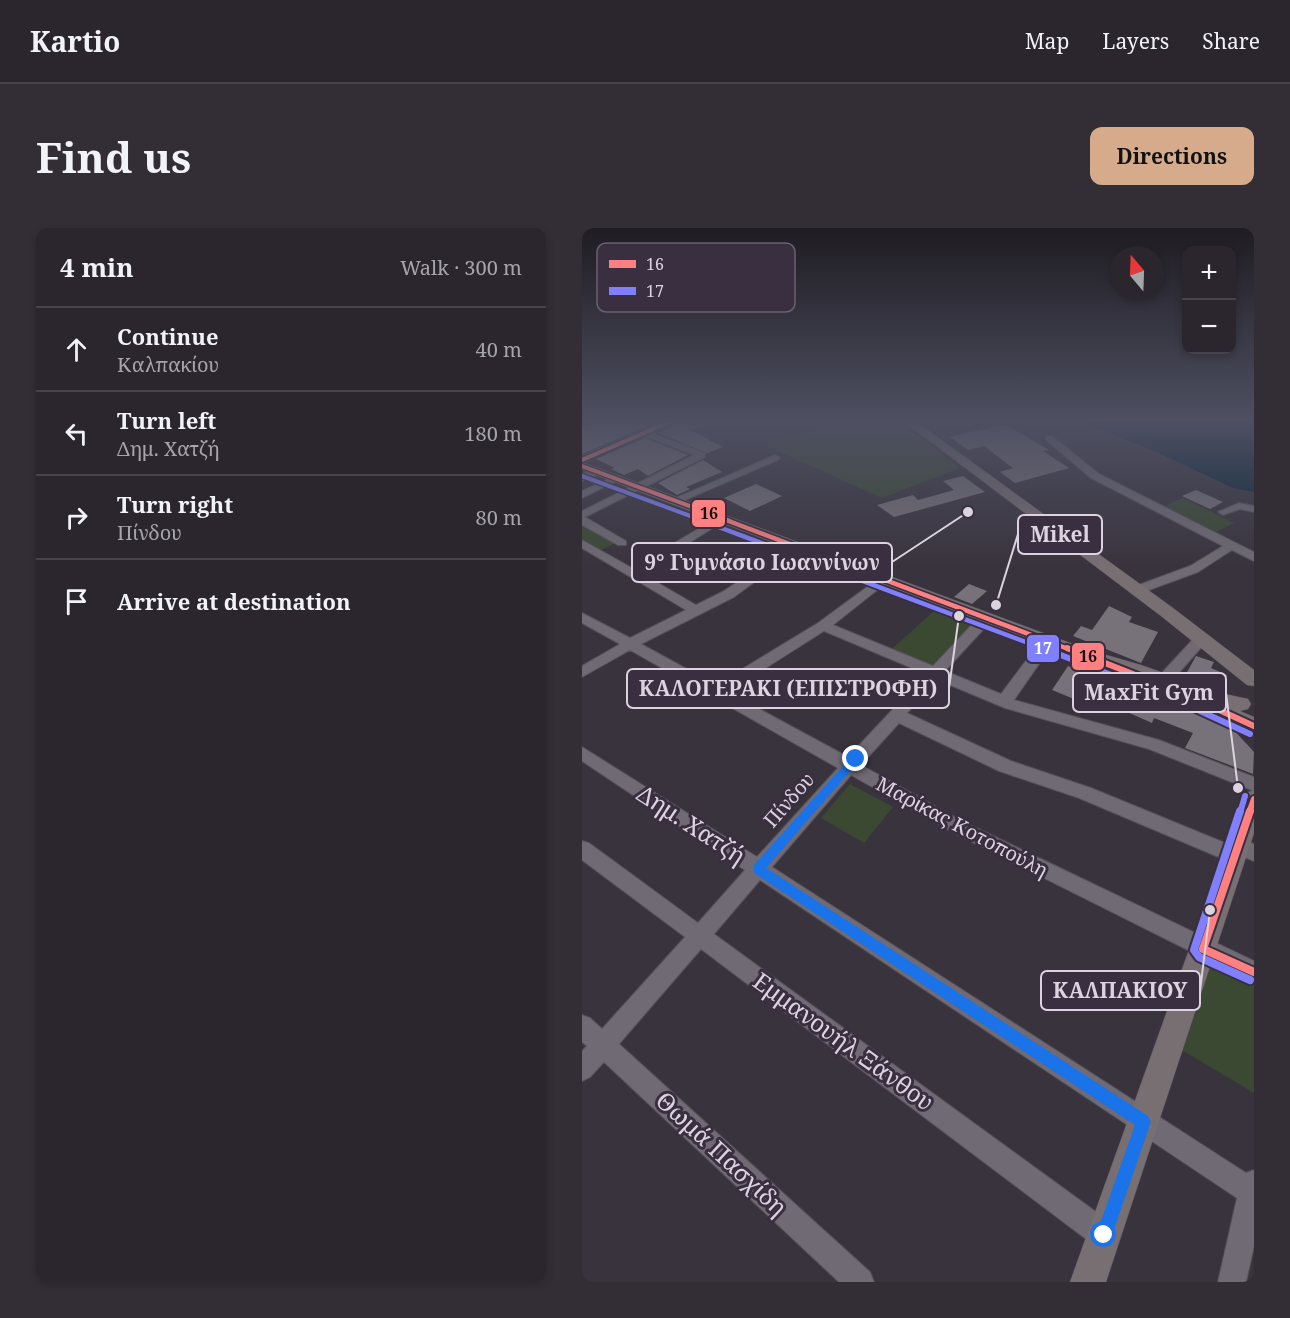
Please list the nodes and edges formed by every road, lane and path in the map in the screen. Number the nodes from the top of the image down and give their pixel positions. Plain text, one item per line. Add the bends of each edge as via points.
1 (590, 469) edge
2 (674, 469) edge
3 (749, 469) edge
4 (969, 469) edge
5 (1087, 469) edge
6 (597, 472) junction
7 (582, 478) edge
8 (616, 479) junction
9 (638, 487) junction
10 (582, 495) edge
11 (674, 501) junction
12 (1254, 509) edge
13 (1223, 512) dead end
14 (582, 515) edge
15 (720, 519) junction
16 (582, 520) edge
17 (582, 543) edge
18 (1230, 546) junction
19 (796, 547) junction
20 (599, 554) junction
21 (1254, 558) edge
22 (632, 573) junction
23 (882, 580) junction
24 (1137, 590) junction
25 (696, 611) junction
26 (582, 617) edge
27 (986, 618) junction
28 (823, 626) junction
29 (1201, 639) junction
30 (1048, 641) junction
31 (630, 644) junction
32 (1083, 654) junction
33 (582, 672) edge
34 (936, 674) junction
35 (1164, 680) junction
36 (715, 693) junction
37 (1249, 693) edge
38 (1004, 702) junction
39 (897, 714) junction
40 (1254, 726) edge
41 (582, 753) edge
42 (848, 767) junction
43 (1254, 784) edge
44 (1253, 806) edge
45 (582, 849) edge
46 (1242, 852) edge
47 (758, 869) junction
48 (700, 936) junction
49 (1203, 949) junction
50 (1254, 972) edge
51 (582, 1026) edge
52 (603, 1046) junction
53 (582, 1069) edge
54 (1143, 1122) junction
55 (1253, 1187) edge
56 (1104, 1235) junction
57 (860, 1282) edge
58 (1088, 1282) edge
59 (1232, 1282) edge

1 - 6 main road
2 - 9 street
3 - 11 street
4 - 24 main road
5 - 18 street
6 - 7 street
6 - 8 main road
8 - 9 main road
8 - 10 street
9 - 11 main road
9 - 14 street
11 - 15 main road
12 - 13 street via 1239,506
15 - 19 main road
15 - 22 street
16 - 20 street via 622,543
17 - 20 street
18 - 21 street
18 - 24 street via 1194,569
19 - 23 main road
19 - 25 street via 735,591
20 - 22 street
22 - 25 street
23 - 27 main road
23 - 28 street
24 - 29 main road
25 - 31 street
26 - 31 street, Μαρίκας Κοτοπούλη
27 - 30 main road
27 - 34 street, Πίνδου
28 - 34 street
28 - 36 street
29 - 35 street
29 - 37 main road via 1237,669
30 - 32 main road
30 - 38 street
31 - 33 street
31 - 36 street, Μαρίκας Κοτοπούλη
32 - 35 main road
32 - 40 main road
34 - 38 street
34 - 39 street, Πίνδου
35 - 37 main road via 1217,699
36 - 42 street, Μαρίκας Κοτοπούλη
37 - 40 main road via 1244,715
38 - 43 street via 1153,744
39 - 42 street, Πίνδου
39 - 46 street via 1005,766
41 - 47 street, Δημ. Χατζή
42 - 47 street, Πίνδου
42 - 49 street, Μαρίκας Κοτοπούλη via 1016,857
44 - 46 main road
45 - 48 street, Εμμανουήλ Ξάνθου
46 - 49 main road
47 - 48 street, Πίνδου
47 - 54 street, Δημ. Χατζή
48 - 52 street, Πίνδου
48 - 56 street, Εμμανουήλ Ξάνθου
49 - 50 street, Μαρίκας Κοτοπούλη
49 - 54 main road
51 - 52 street, Θωμά Πασχίδη
52 - 53 street, Πίνδου
52 - 57 street, Θωμά Πασχίδη
54 - 55 street, Δημ. Χατζή
54 - 56 main road
55 - 59 street
56 - 58 main road

